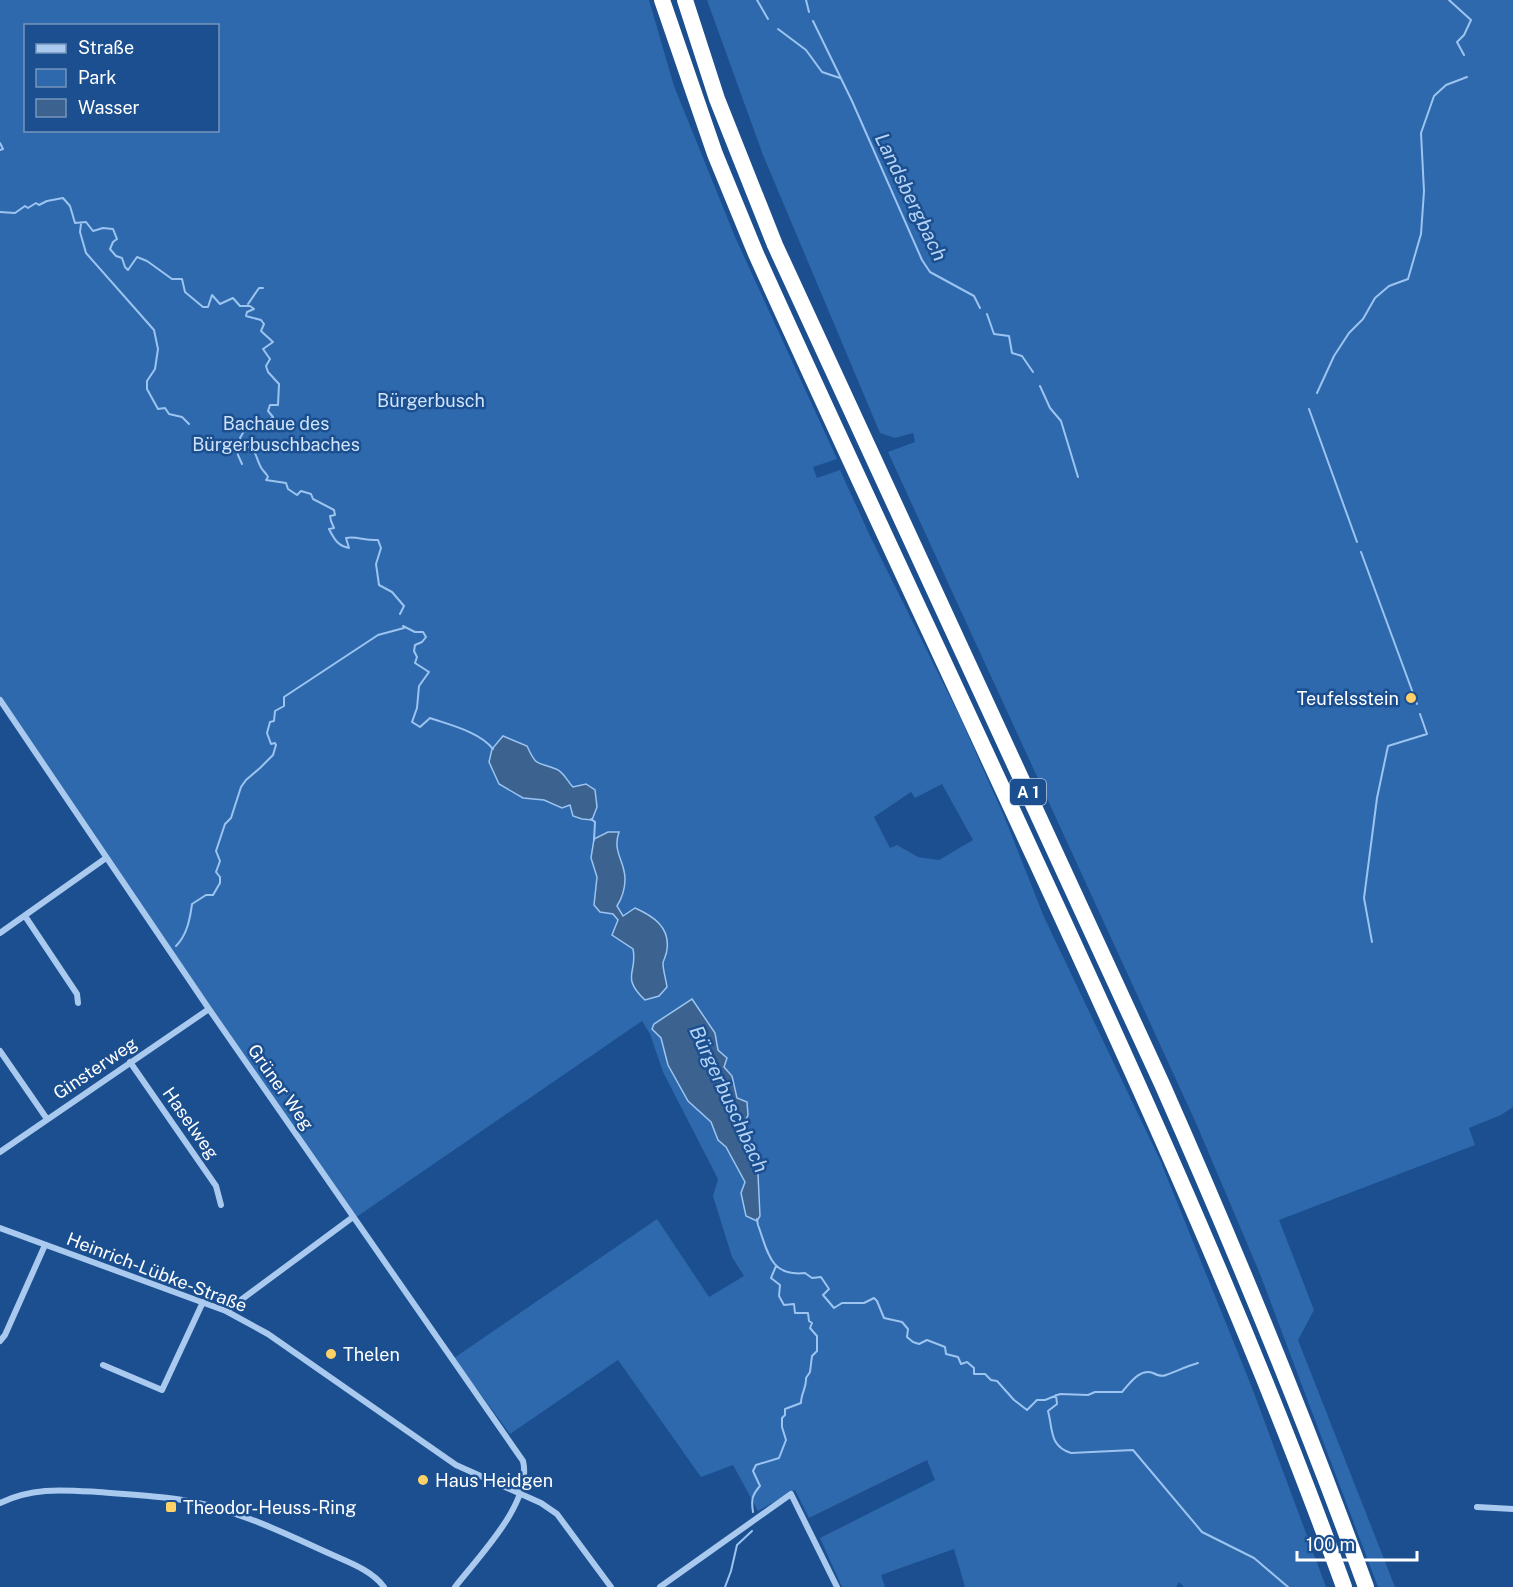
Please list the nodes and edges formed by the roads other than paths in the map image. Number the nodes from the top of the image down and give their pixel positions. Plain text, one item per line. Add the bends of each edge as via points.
1 (662, 0) edge
2 (685, 0) edge
3 (0, 700) edge
4 (106, 858) junction
5 (25, 916) junction
6 (0, 933) edge
7 (78, 1003) dead end
8 (209, 1009) junction
9 (0, 1051) edge
10 (130, 1062) junction
11 (47, 1119) junction
12 (0, 1152) edge
13 (221, 1205) dead end
14 (353, 1217) junction
15 (0, 1228) edge
16 (45, 1245) junction
17 (203, 1302) junction
18 (226, 1311) junction
19 (0, 1341) edge
20 (103, 1365) dead end
21 (520, 1493) junction
22 (0, 1503) edge
23 (1477, 1507) dead end
24 (1513, 1509) edge
25 (384, 1587) edge
26 (455, 1587) edge
27 (611, 1587) edge
28 (660, 1587) edge
29 (837, 1587) edge
30 (1344, 1587) edge
31 (1366, 1587) edge

1 - 30 highway, A 1 via 715,154 756,254 1143,1091 1237,1309
2 - 31 highway, A 1 via 721,109 775,245 1158,1073 1282,1364
3 - 4 street, Grüner Weg
4 - 5 street
4 - 8 street, Grüner Weg
5 - 6 street
5 - 7 street via 77,994
8 - 10 street, Ginsterweg
8 - 14 street, Grüner Weg
9 - 11 street
10 - 11 street, Ginsterweg
10 - 13 street, Haselweg via 216,1186
11 - 12 street, Ginsterweg
14 - 18 street
14 - 21 street, Grüner Weg via 523,1461 526,1473
15 - 16 street, Heinrich-Lübke-Straße
16 - 17 street, Heinrich-Lübke-Straße
16 - 19 street
17 - 18 street, Heinrich-Lübke-Straße
17 - 20 street via 162,1390
18 - 21 street, Heinrich-Lübke-Straße via 268,1334 456,1465
21 - 26 street, Grüner Weg via 507,1520
21 - 27 street, Heinrich-Lübke-Straße via 557,1514
22 - 25 street via 50,1489 205,1504 248,1517 313,1546 363,1570
23 - 24 street
28 - 29 street via 791,1494

